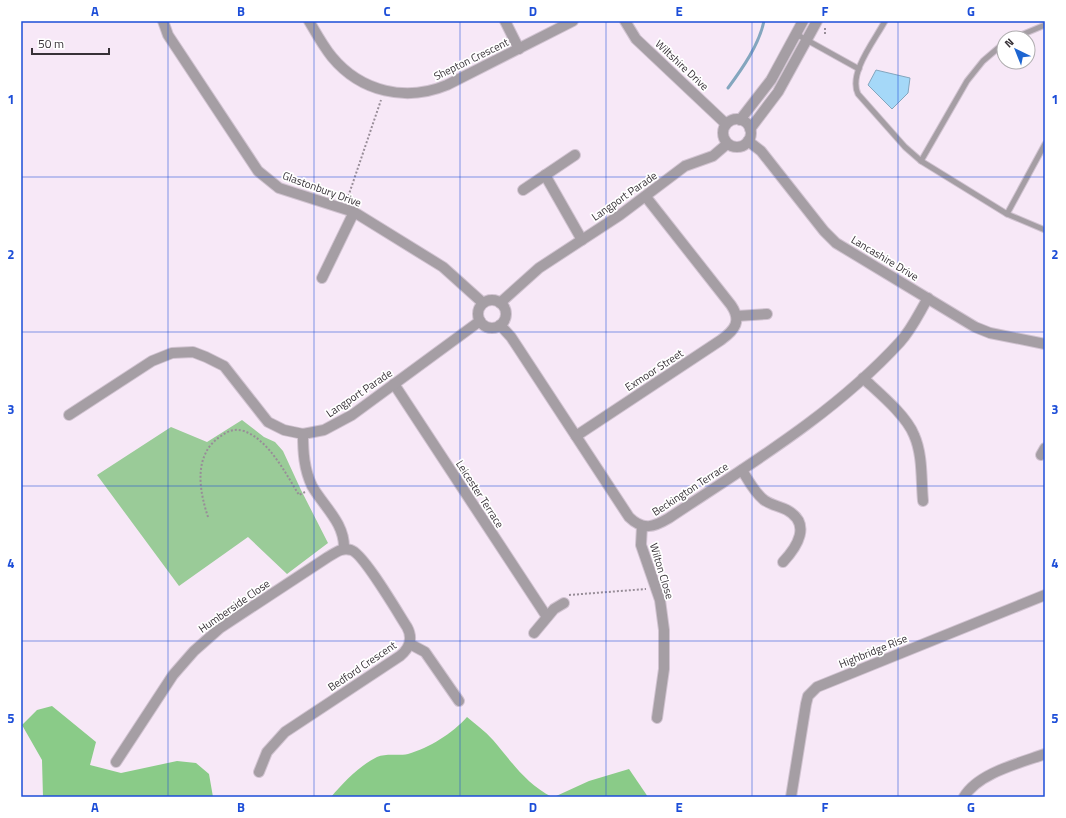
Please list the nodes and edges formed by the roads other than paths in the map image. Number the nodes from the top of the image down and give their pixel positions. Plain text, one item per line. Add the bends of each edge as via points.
1 (163, 21) edge
2 (309, 21) edge
3 (505, 21) edge
4 (573, 21) edge
5 (625, 21) edge
6 (803, 21) edge
7 (817, 21) edge
8 (886, 21) edge
9 (1045, 25) edge
10 (1033, 30) edge
11 (796, 34) junction
12 (807, 40) junction
13 (519, 49) junction
14 (996, 50) edge
15 (859, 68) junction
16 (740, 120) junction
17 (726, 124) junction
18 (750, 129) junction
19 (748, 141) junction
20 (727, 144) junction
21 (1045, 144) edge
22 (575, 155) dead end
23 (921, 161) junction
24 (545, 175) junction
25 (523, 190) dead end
26 (646, 197) junction
27 (354, 212) junction
28 (1007, 214) junction
29 (1045, 230) edge
30 (582, 240) junction
31 (322, 278) dead end
32 (928, 298) junction
33 (483, 303) junction
34 (500, 303) junction
35 (767, 314) dead end
36 (737, 316) junction
37 (480, 321) junction
38 (500, 325) junction
39 (1045, 344) edge
40 (864, 378) junction
41 (394, 384) junction
42 (69, 415) dead end
43 (303, 434) junction
44 (576, 436) junction
45 (742, 470) junction
46 (923, 502) dead end
47 (642, 526) junction
48 (344, 549) junction
49 (783, 562) dead end
50 (1045, 595) edge
51 (564, 603) road end
52 (547, 617) junction
53 (534, 633) dead end
54 (410, 644) junction
55 (459, 701) dead end
56 (656, 718) dead end
57 (1045, 754) edge
58 (116, 762) dead end
59 (259, 772) dead end
60 (791, 797) edge
61 (964, 797) edge

1 - 27 street, Glastonbury Drive via 168,35 258,171 279,188
2 - 13 street, Shepton Crescent via 324,46 339,64 356,78 384,91 405,94 436,90
3 - 13 street
4 - 13 street, Shepton Crescent
5 - 17 street, Wiltshire Drive via 636,39
6 - 11 street
7 - 12 street
8 - 15 lane
9 - 10 lane
11 - 12 lane
11 - 16 street via 771,80
12 - 15 lane
12 - 18 street via 778,92
14 - 23 lane via 967,81
15 - 23 lane via 855,82 858,94
16 - 17 street
16 - 18 street
17 - 20 street via 722,132
18 - 19 street
19 - 20 street via 738,147
19 - 32 street, Lancashire Drive via 761,151 833,240
20 - 26 street, Langport Parade via 713,156 685,166
21 - 28 lane
22 - 24 street
23 - 28 lane
24 - 25 street
24 - 30 street
26 - 30 street, Langport Parade
26 - 36 street
27 - 31 street
27 - 33 street, Glastonbury Drive via 443,267
28 - 29 lane
30 - 34 street, Langport Parade via 539,268
32 - 39 street, Lancashire Drive via 975,327 990,333
32 - 40 street, Beckington Terrace via 900,341
33 - 34 street via 491,300
33 - 37 street via 478,311
34 - 38 street via 506,313
35 - 36 street
36 - 44 street, Exmoor Street via 734,328 721,340
37 - 38 street via 490,328
37 - 41 street, Langport Parade
38 - 44 street
40 - 45 street, Beckington Terrace via 809,424
40 - 46 street via 914,433
41 - 43 street, Langport Parade via 339,424
41 - 52 street, Leicester Terrace
42 - 43 street, Langport Parade via 157,358 172,353 192,352 224,366 268,422 284,430
43 - 48 street via 303,459 313,487 342,532
44 - 47 street via 629,517
45 - 47 street, Beckington Terrace via 657,525 647,528
45 - 49 street via 762,499 789,512 799,525 798,544
47 - 56 street, Wilton Close via 641,545 656,586 665,649
48 - 54 street, Bedford Crescent via 355,552 362,559 407,627
48 - 58 street, Humberside Close via 208,637 173,674
50 - 60 street, Highbridge Rise via 817,687 811,692 806,704
51 - 52 street
52 - 53 street
54 - 55 street via 425,652
54 - 59 street, Bedford Crescent via 400,656 285,732 267,752
57 - 61 street via 987,776

